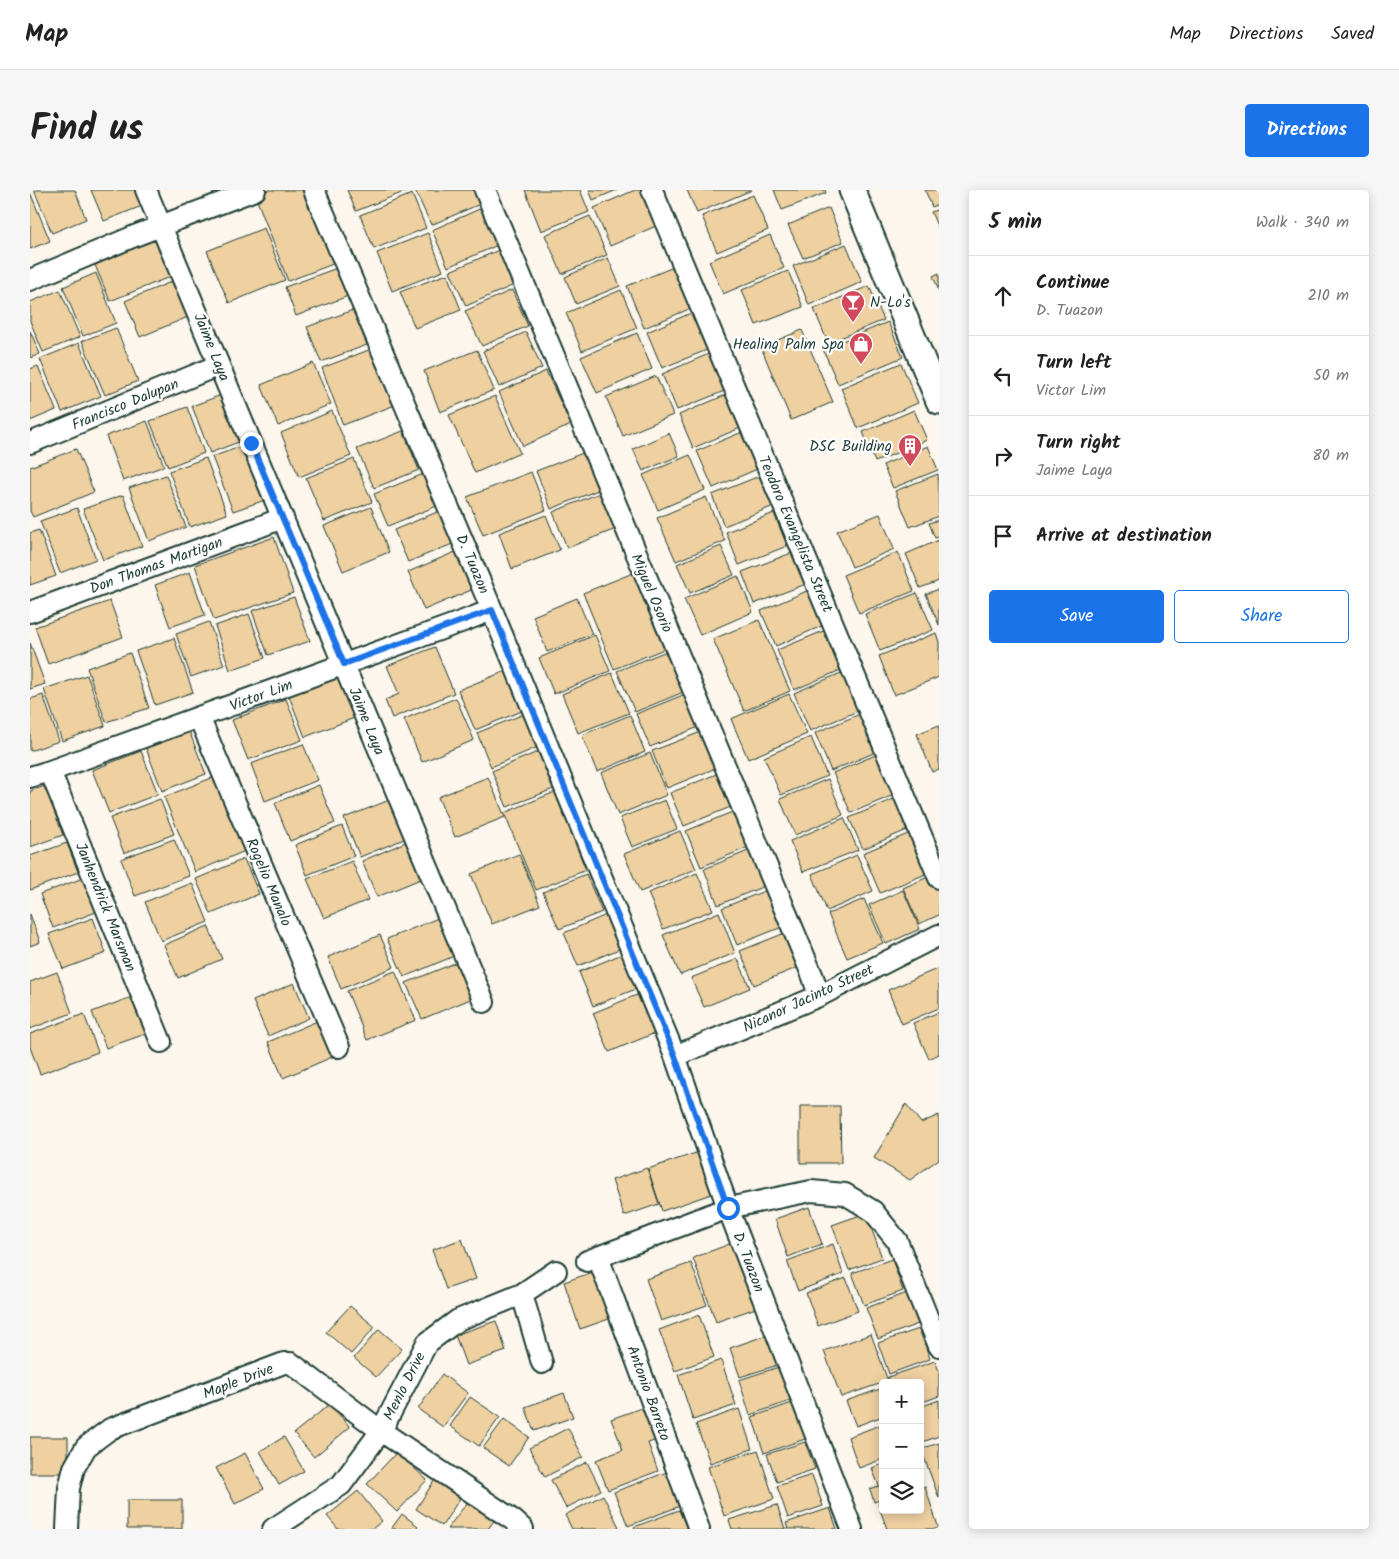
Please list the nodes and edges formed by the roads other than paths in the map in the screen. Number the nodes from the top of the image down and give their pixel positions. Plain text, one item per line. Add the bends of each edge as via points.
1 (146, 190) edge
2 (255, 190) edge
3 (314, 190) edge
4 (485, 190) edge
5 (652, 190) edge
6 (852, 190) edge
7 (161, 226) junction
8 (30, 280) edge
9 (219, 365) junction
10 (939, 401) edge
11 (30, 443) edge
12 (283, 518) junction
13 (492, 610) junction
14 (30, 612) edge
15 (344, 664) junction
16 (199, 718) junction
17 (50, 771) junction
18 (30, 777) edge
19 (939, 878) edge
20 (939, 935) edge
21 (819, 996) junction
22 (484, 1002) dead end
23 (161, 1042) dead end
24 (339, 1047) dead end
25 (675, 1056) junction
26 (728, 1208) junction
27 (556, 1271) dead end
28 (522, 1294) junction
29 (939, 1346) edge
30 (542, 1363) dead end
31 (381, 1431) junction
32 (67, 1529) edge
33 (273, 1529) edge
34 (523, 1529) edge
35 (699, 1529) edge
36 (852, 1529) edge

1 - 7 street, Jaime Laya
2 - 7 street
3 - 13 street, D. Tuazon
4 - 21 street, Miguel Osorio
5 - 19 street, Teodoro Evangelista Street
6 - 10 street
7 - 8 street
7 - 9 street, Jaime Laya
9 - 11 street, Francisco Dalupan
9 - 12 street, Jaime Laya
12 - 14 street, Don Thomas Martigan
12 - 15 street, Jaime Laya
13 - 15 street, Victor Lim
13 - 25 street, D. Tuazon
15 - 16 street, Victor Lim
15 - 22 street, Jaime Laya
16 - 17 street, Victor Lim
16 - 24 street, Rogelio Manalo
17 - 18 street, Victor Lim
17 - 23 street, Janhendrick Marsman
20 - 21 street, Nicanor Jacinto Street
21 - 25 street, Nicanor Jacinto Street
25 - 26 street, D. Tuazon
26 - 29 street via 811,1191 845,1194 873,1211 897,1241
26 - 35 street, Antonio Barreto via 593,1259
26 - 36 street, D. Tuazon
27 - 28 street, Menlo Drive
28 - 30 street
28 - 31 street, Menlo Drive via 458,1320 427,1343
31 - 32 street, Maple Drive via 291,1363 284,1363 110,1429 86,1447 74,1468 69,1488
31 - 33 street, Menlo Drive via 341,1485
31 - 34 street, Maple Drive

